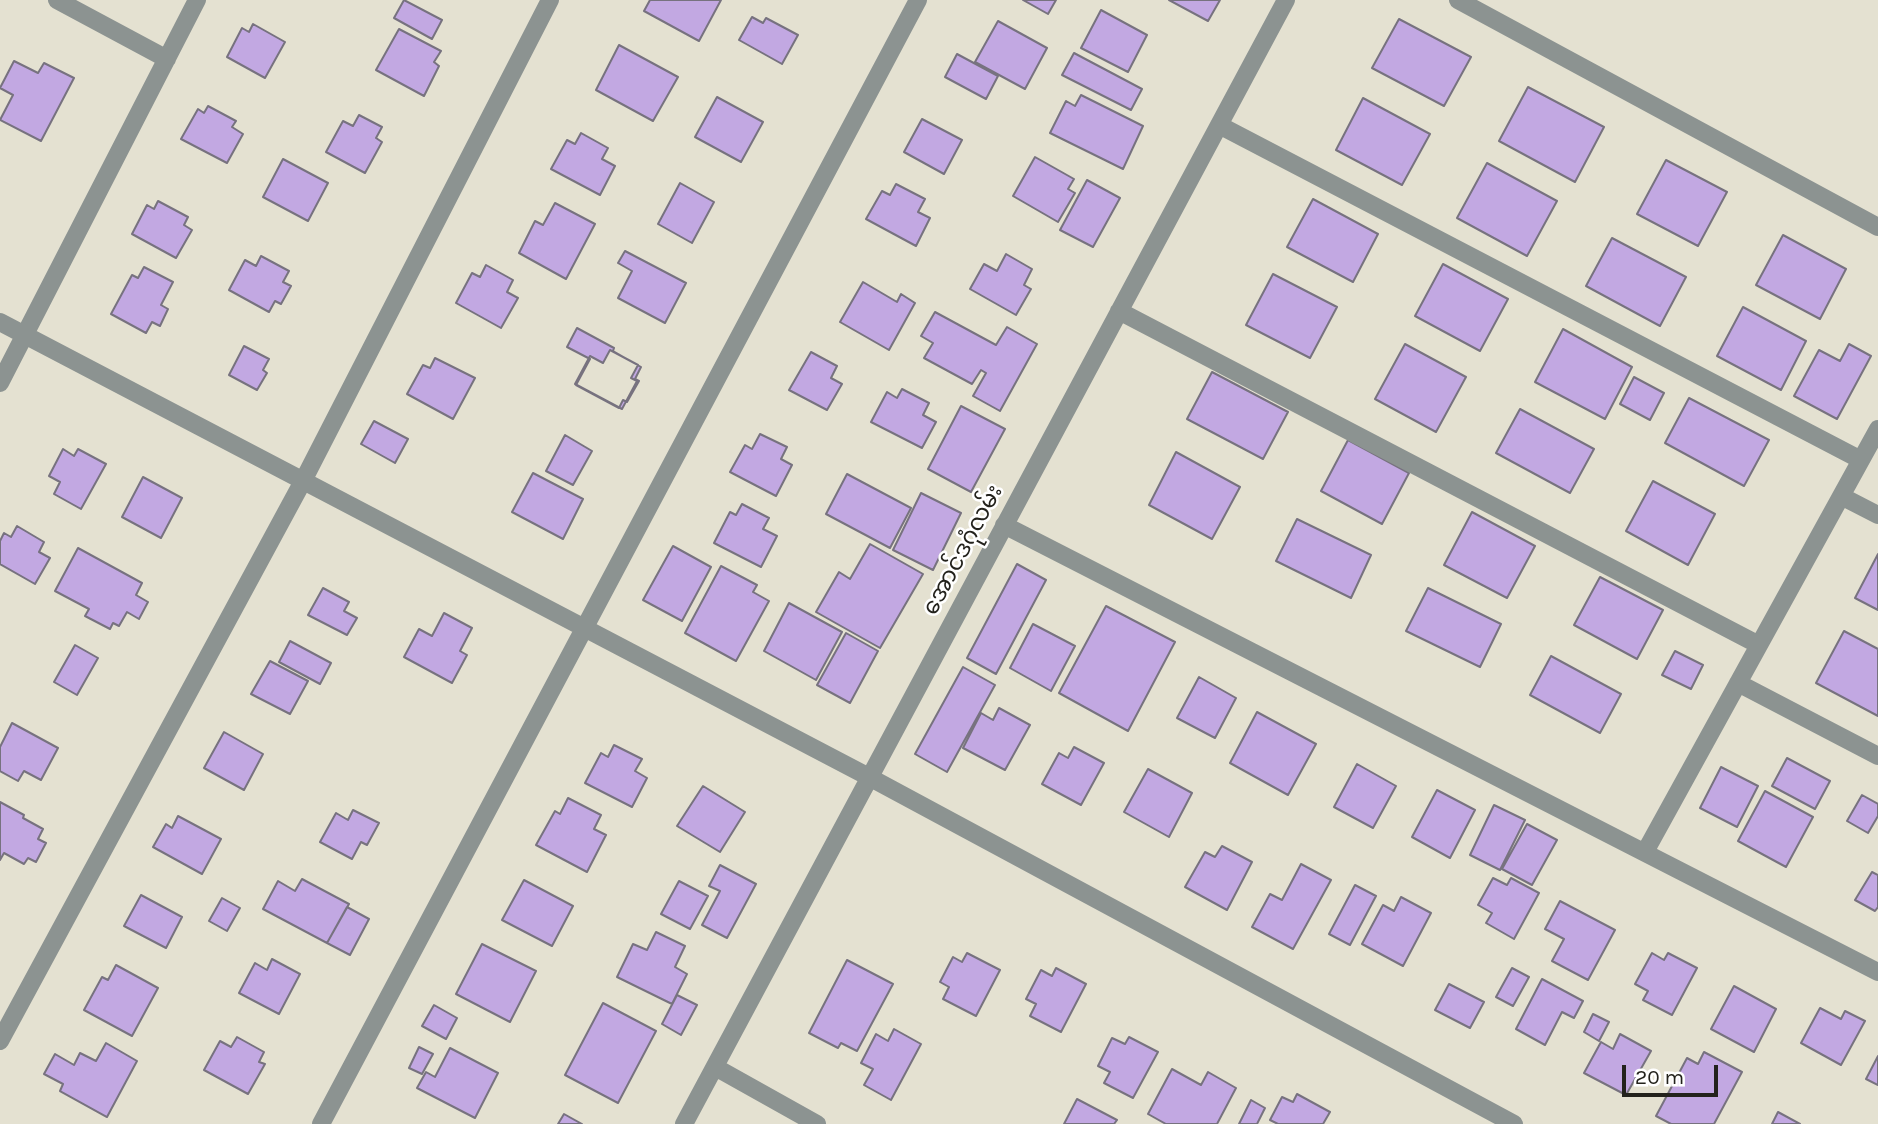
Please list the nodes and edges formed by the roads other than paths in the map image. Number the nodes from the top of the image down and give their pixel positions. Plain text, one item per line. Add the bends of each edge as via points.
1 (57, 0) edge
2 (197, 0) edge
3 (550, 0) edge
4 (918, 0) edge
5 (1286, 0) edge
6 (1458, 0) edge
7 (167, 59) junction
8 (1219, 125) junction
9 (1878, 227) edge
10 (1119, 311) junction
11 (0, 322) edge
12 (26, 336) junction
13 (0, 383) edge
14 (1878, 429) edge
15 (1861, 460) junction
16 (303, 481) junction
17 (1841, 496) junction
18 (1878, 515) edge
19 (1004, 525) junction
20 (584, 628) junction
21 (1759, 645) junction
22 (1738, 683) junction
23 (1878, 756) edge
24 (869, 777) junction
25 (1645, 852) junction
26 (1878, 972) edge
27 (0, 1041) edge
28 (715, 1067) junction
29 (321, 1124) edge
30 (684, 1124) edge
31 (817, 1124) edge
32 (1514, 1124) edge

1 - 7 street
2 - 7 street
3 - 16 street
4 - 20 street
5 - 8 street, အောင်ဒဂုံလမ်း
6 - 9 street
7 - 12 street
8 - 10 street, အောင်ဒဂုံလမ်း
8 - 15 street
10 - 19 street, အောင်ဒဂုံလမ်း
10 - 21 street
11 - 12 street
12 - 13 street
12 - 16 street
14 - 15 street
15 - 17 street
16 - 20 street
16 - 27 street
17 - 18 street
17 - 21 street
19 - 24 street, အောင်ဒဂုံလမ်း
19 - 25 street
20 - 24 street
20 - 29 street
21 - 22 street
22 - 23 street
22 - 25 street
24 - 28 street, အောင်ဒဂုံလမ်း
24 - 32 street
25 - 26 street
28 - 30 street, အောင်ဒဂုံလမ်း
28 - 31 street

